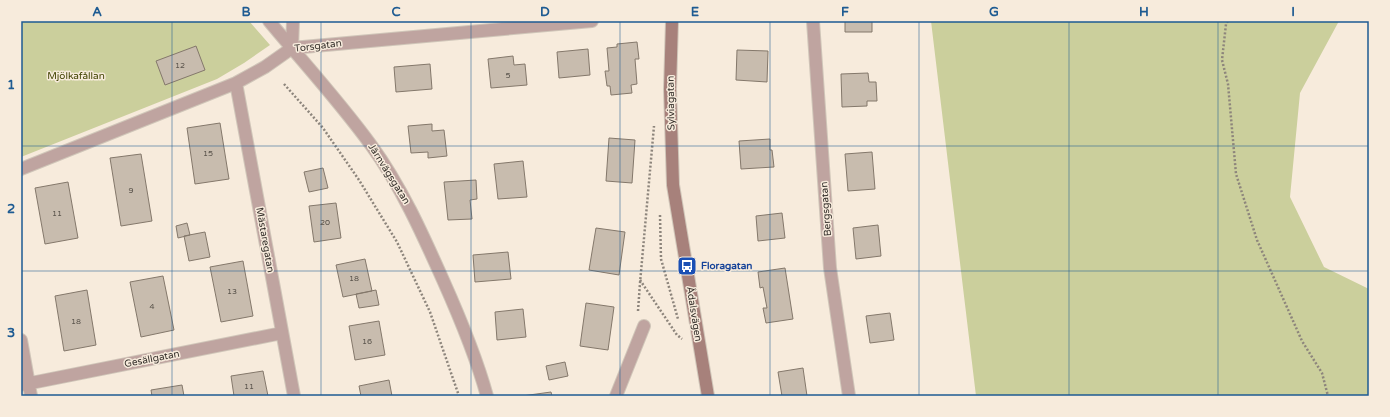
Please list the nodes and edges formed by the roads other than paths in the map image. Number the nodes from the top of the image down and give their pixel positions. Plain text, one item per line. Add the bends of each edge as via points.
1 (269, 21) edge
2 (293, 21) edge
3 (592, 21) edge
4 (672, 21) edge
5 (813, 22) edge
6 (292, 48) junction
7 (236, 83) junction
8 (21, 169) edge
9 (673, 185) joint
10 (644, 326) dead end
11 (282, 333) junction
12 (21, 340) edge
13 (25, 384) edge
14 (32, 396) edge
15 (294, 396) edge
16 (487, 396) edge
17 (616, 396) edge
18 (708, 396) edge
19 (849, 396) edge

1 - 6 street, Järnvägsgatan
2 - 6 street
3 - 6 street, Torsgatan
4 - 9 main road, Sylviagatan via 670,89
5 - 19 street, Bergsgatan via 830,268
6 - 7 street, Torsgatan
6 - 16 street, Järnvägsgatan via 371,145 403,195 462,323
7 - 8 street, Torsgatan
7 - 11 street, Mästaregatan
9 - 18 main road, Ådalsvägen
10 - 17 street
11 - 13 street, Gesällgatan
11 - 15 street, Mästaregatan
12 - 13 street
13 - 14 street

